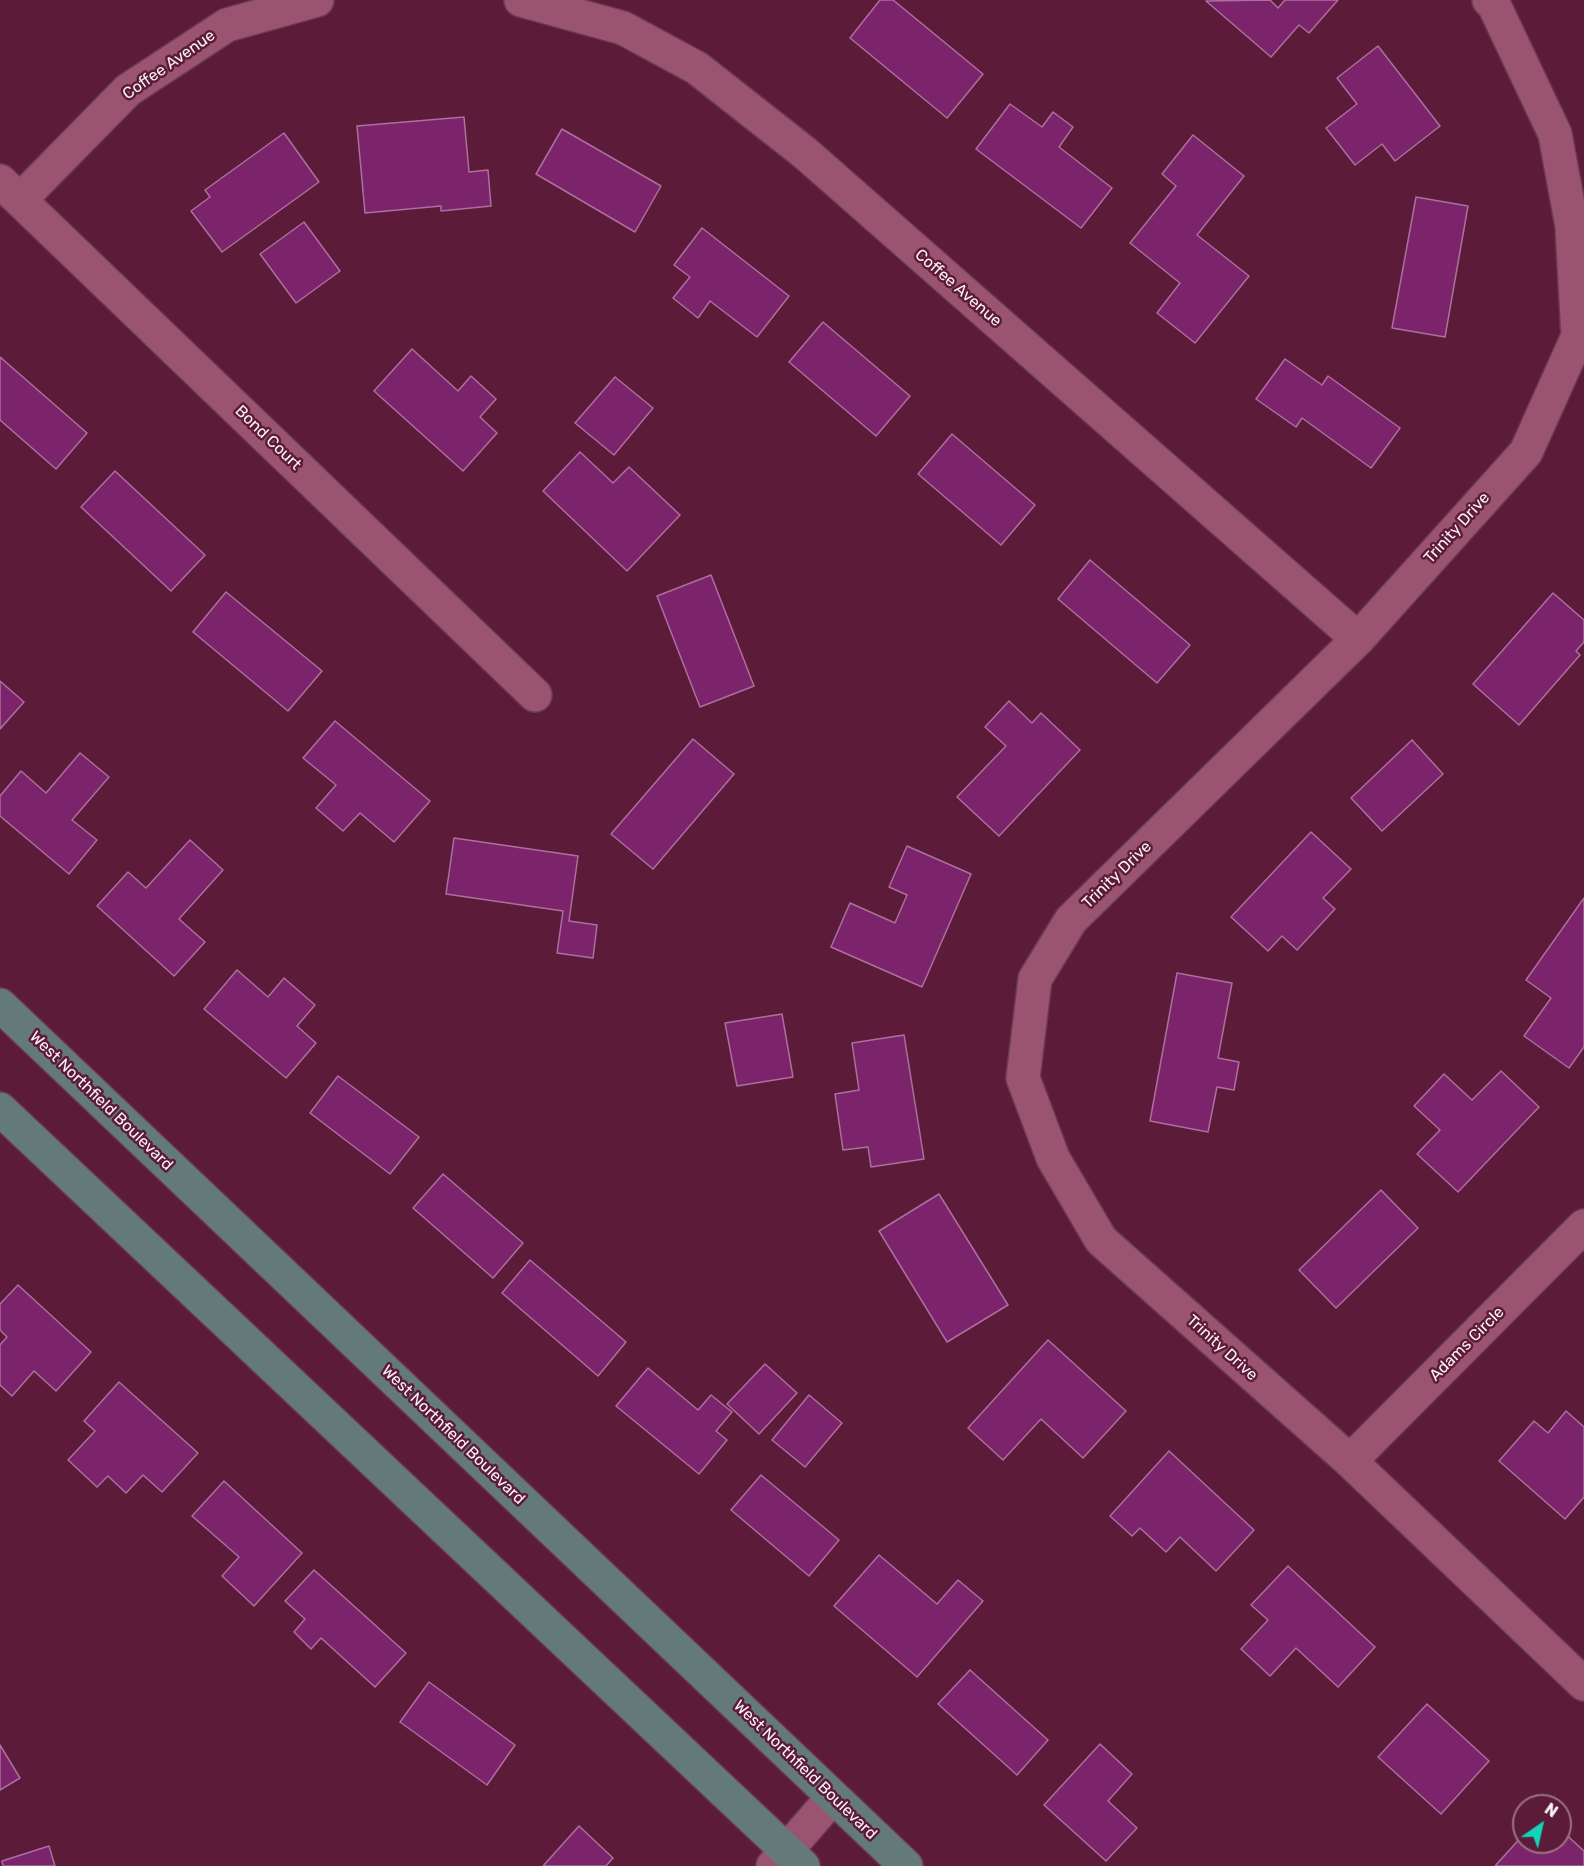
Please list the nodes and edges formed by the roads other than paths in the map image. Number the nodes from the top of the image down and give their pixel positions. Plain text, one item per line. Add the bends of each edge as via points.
1 (317, 0) edge
2 (521, 0) edge
3 (1489, 0) edge
4 (10, 190) edge
5 (1578, 224) edge
6 (1358, 639) junction
7 (535, 695) dead end
8 (0, 1005) edge
9 (0, 1109) edge
10 (1584, 1226) edge
11 (1350, 1461) junction
12 (1584, 1684) edge
13 (833, 1797) junction
14 (788, 1861) edge
15 (906, 1866) edge

1 - 4 street, Coffee Avenue via 227,25 128,90
2 - 6 street, Coffee Avenue via 623,28 697,68 805,153
3 - 5 street, Trinity Drive via 1556,134
4 - 7 street, Bond Court
5 - 6 street, Trinity Drive via 1578,336 1526,453
6 - 11 street, Trinity Drive via 1071,920 1035,979 1023,1078 1053,1158 1101,1240
8 - 13 main road, West Northfield Boulevard
9 - 14 main road
10 - 11 street, Adams Circle
11 - 12 street, Trinity Drive
13 - 14 street
13 - 15 main road, West Northfield Boulevard

